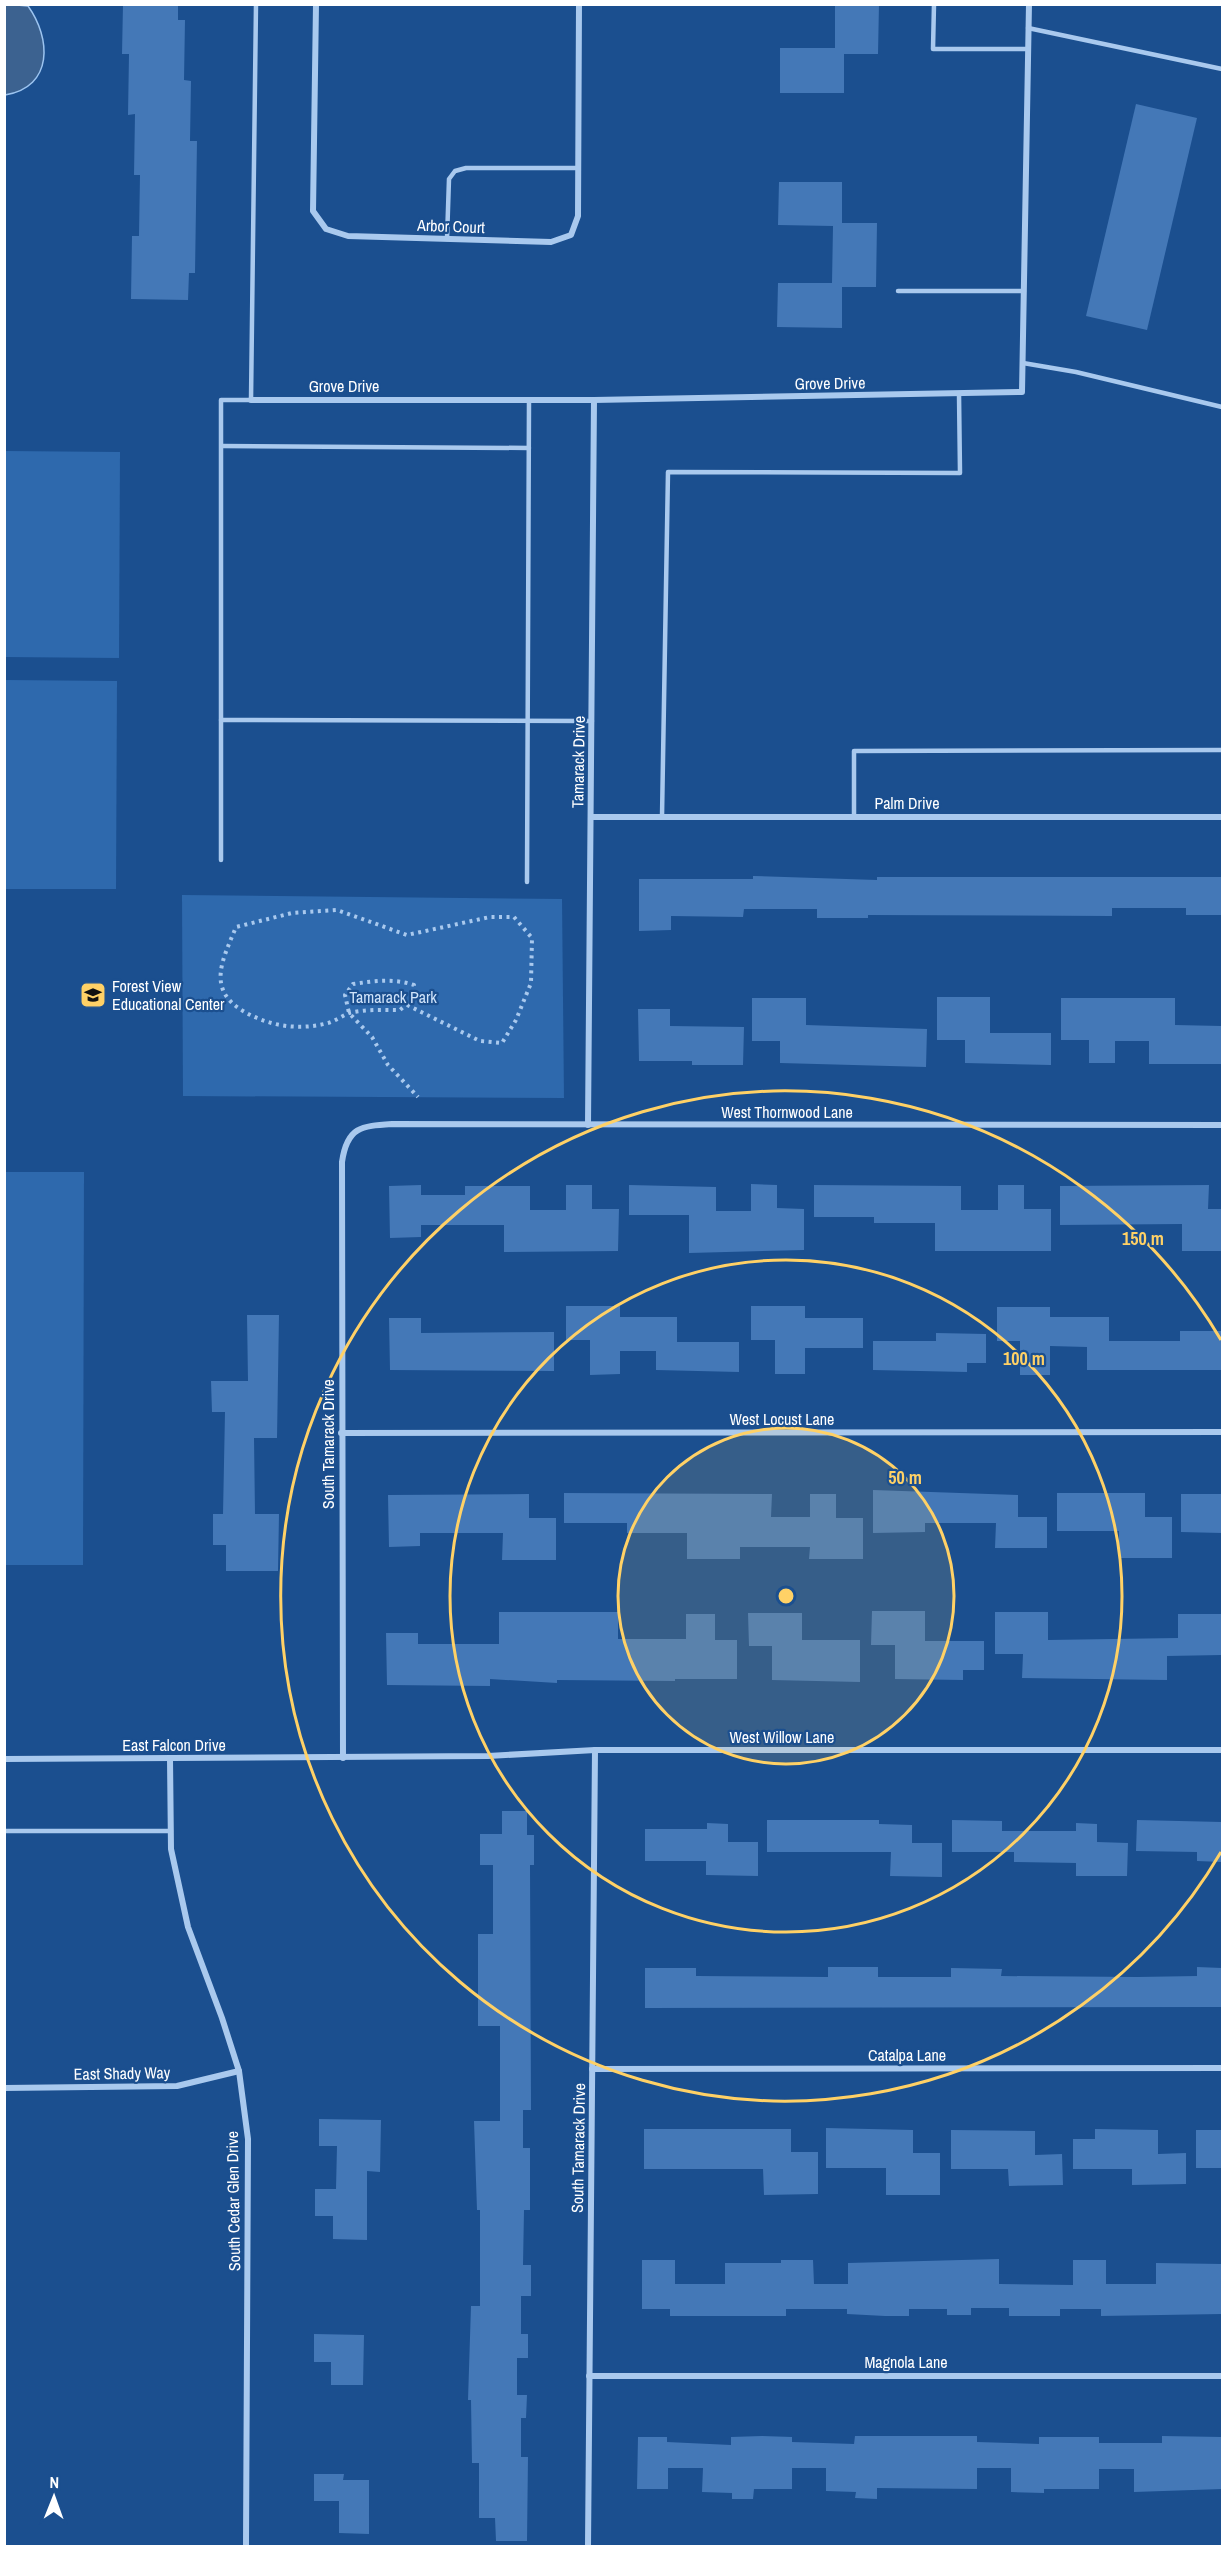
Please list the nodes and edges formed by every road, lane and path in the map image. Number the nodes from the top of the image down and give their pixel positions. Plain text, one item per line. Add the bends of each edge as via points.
1 (256, 4) edge
2 (316, 4) edge
3 (579, 4) edge
4 (934, 4) edge
5 (1029, 4) edge
6 (1028, 28) junction
7 (1028, 49) junction
8 (1222, 69) edge
9 (578, 168) junction
10 (447, 239) junction
11 (898, 291) dead end
12 (1024, 291) junction
13 (1023, 363) junction
14 (958, 394) junction
15 (251, 400) junction
16 (529, 400) junction
17 (594, 400) junction
18 (1222, 407) edge
19 (222, 446) junction
20 (529, 448) junction
21 (221, 720) junction
22 (528, 721) junction
23 (592, 721) junction
24 (1222, 750) edge
25 (591, 817) junction
26 (662, 817) junction
27 (854, 817) junction
28 (1222, 817) edge
29 (221, 860) dead end
30 (527, 882) dead end
31 (407, 1005) junction
32 (349, 1013) junction
33 (418, 1097) dead end
34 (588, 1125) junction
35 (1222, 1125) edge
36 (354, 1132) joint
37 (1222, 1432) edge
38 (341, 1433) junction
39 (596, 1750) junction
40 (1222, 1750) edge
41 (343, 1758) junction
42 (4, 1759) edge
43 (170, 1759) junction
44 (4, 1831) edge
45 (171, 1831) junction
46 (1222, 2068) edge
47 (592, 2069) junction
48 (238, 2071) junction
49 (4, 2088) edge
50 (589, 2376) junction
51 (1222, 2376) edge
52 (246, 2547) edge
53 (588, 2547) edge

1 - 15 lane
2 - 10 street, Arbor Court via 313,211 326,229 348,236
3 - 9 street, Arbor Court
4 - 7 lane via 933,49
5 - 6 street, Grove Drive
6 - 7 street, Grove Drive
6 - 8 lane
7 - 12 street, Grove Drive
9 - 10 lane via 455,171 449,179
9 - 10 street, Arbor Court via 578,216 571,235 551,242
11 - 12 lane
12 - 13 street, Grove Drive
13 - 14 street, Grove Drive via 1022,392
13 - 18 lane
14 - 17 street, Grove Drive
14 - 26 lane via 960,473 668,472
15 - 16 street, Grove Drive
15 - 19 lane via 222,400
16 - 17 street, Grove Drive
16 - 20 lane
17 - 23 street, Tamarack Drive
19 - 20 lane
19 - 21 lane
20 - 22 lane
21 - 22 lane
21 - 29 lane
22 - 23 lane
22 - 30 lane
23 - 25 street, Tamarack Drive
24 - 27 lane via 855,751
25 - 26 street, Palm Drive
25 - 34 street, Tamarack Drive
26 - 27 street, Palm Drive
27 - 28 street, Palm Drive
31 - 32 path via 400,1011
31 - 32 path via 413,999 414,985 378,980 352,984 345,995
31 - 32 path via 480,1041 502,1043 531,983 532,938 514,917 490,917 407,935 337,910 292,913 236,927 221,965 222,989 230,1003 279,1028 327,1023
32 - 33 path
34 - 35 street, West Thornwood Lane
34 - 36 street, West Thornwood Lane via 392,1124
36 - 38 street, South Tamarack Drive via 342,1162
37 - 38 street, West Locust Lane
38 - 41 street, South Tamarack Drive
39 - 40 street, West Willow Lane
39 - 41 street, West Willow Lane
39 - 47 street, South Tamarack Drive
41 - 43 street, East Falcon Drive
42 - 43 street, East Falcon Drive
43 - 45 street, South Cedar Glen Drive
44 - 45 lane
45 - 48 street, South Cedar Glen Drive via 171,1849 188,1928
46 - 47 street, Catalpa Lane
47 - 50 street, South Tamarack Drive
48 - 49 street, East Shady Way via 177,2086
48 - 52 street, South Cedar Glen Drive via 248,2139
50 - 51 street, Magnola Lane
50 - 53 street, South Tamarack Drive

